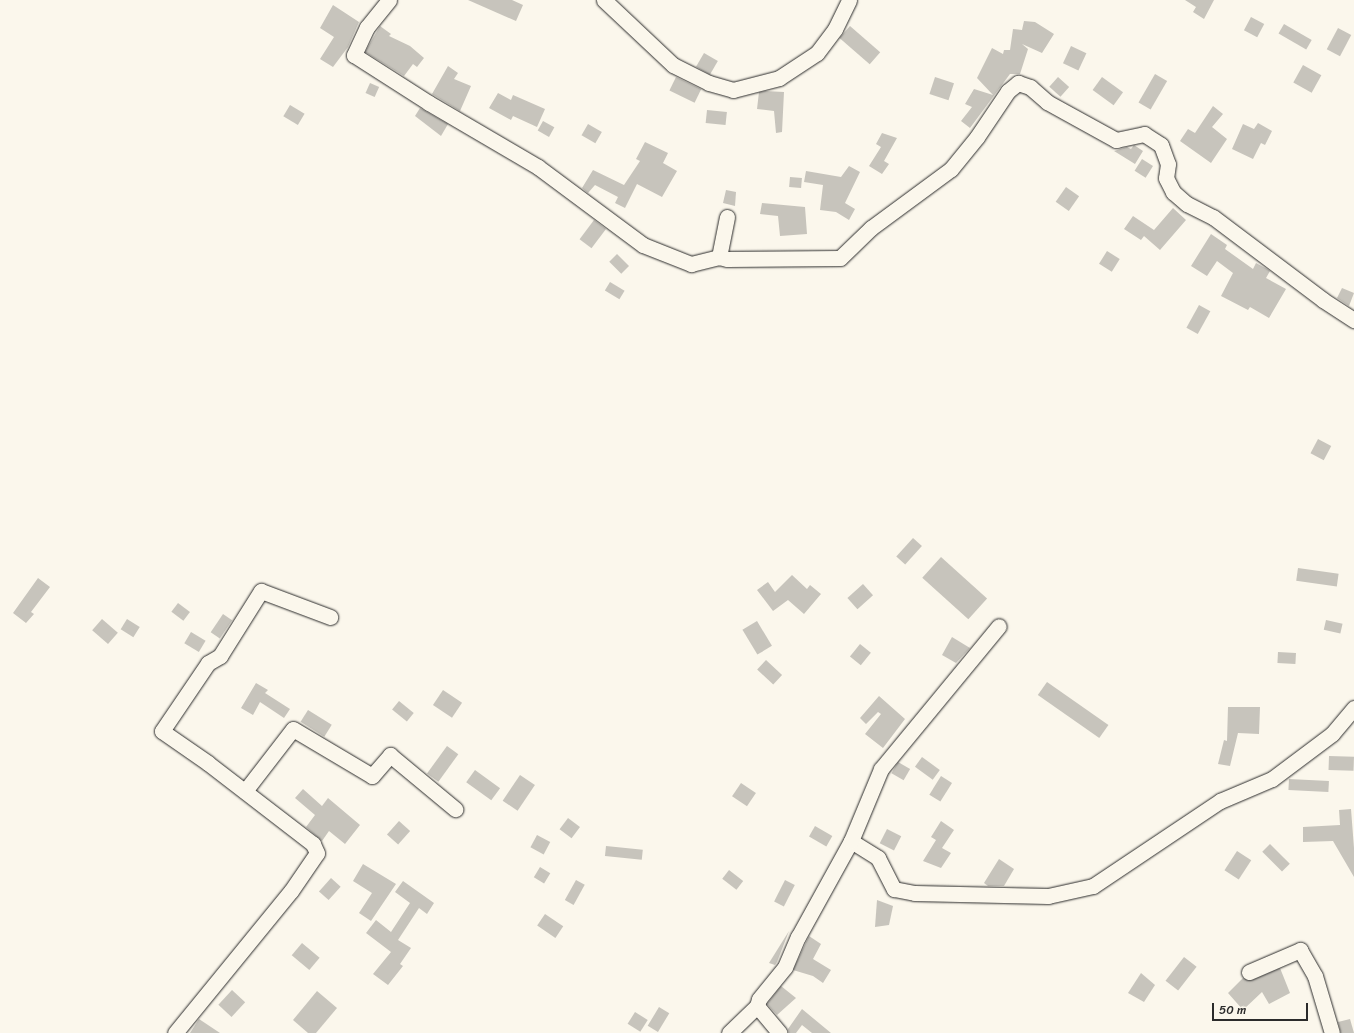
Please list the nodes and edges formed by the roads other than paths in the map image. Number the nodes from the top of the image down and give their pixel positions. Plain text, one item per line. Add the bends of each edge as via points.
1 (389, 0) edge
2 (604, 0) edge
3 (849, 0) edge
4 (727, 217) dead end
5 (719, 257) junction
6 (1354, 320) edge
7 (330, 617) dead end
8 (999, 626) dead end
9 (1354, 708) edge
10 (244, 791) junction
11 (454, 809) dead end
12 (851, 841) junction
13 (1249, 972) dead end
14 (757, 1006) junction
15 (174, 1033) edge
16 (729, 1033) edge
17 (780, 1033) edge
18 (1332, 1033) edge

1 - 5 street via 367,27 354,55 429,104 538,167 643,245 691,264
2 - 3 street via 673,65 709,83 733,90 779,78 817,53 835,29
4 - 5 street
5 - 6 street via 840,258 871,228 951,169 977,137 1008,91 1018,83 1030,87 1047,102 1116,140 1144,134 1161,145 1168,164 1166,178 1173,192 1187,204 1213,217 1323,300
7 - 10 street via 261,591 220,656 208,663 162,731
8 - 12 street via 881,769
9 - 12 street via 1332,734 1272,779 1220,801 1093,886 1048,896 915,893 894,889 878,858
10 - 11 street via 293,730 372,776 390,755
10 - 15 street via 313,844 316,853 291,891
12 - 14 street via 798,937 785,967 763,994
13 - 18 street via 1300,950 1315,976
14 - 16 street
14 - 17 street

